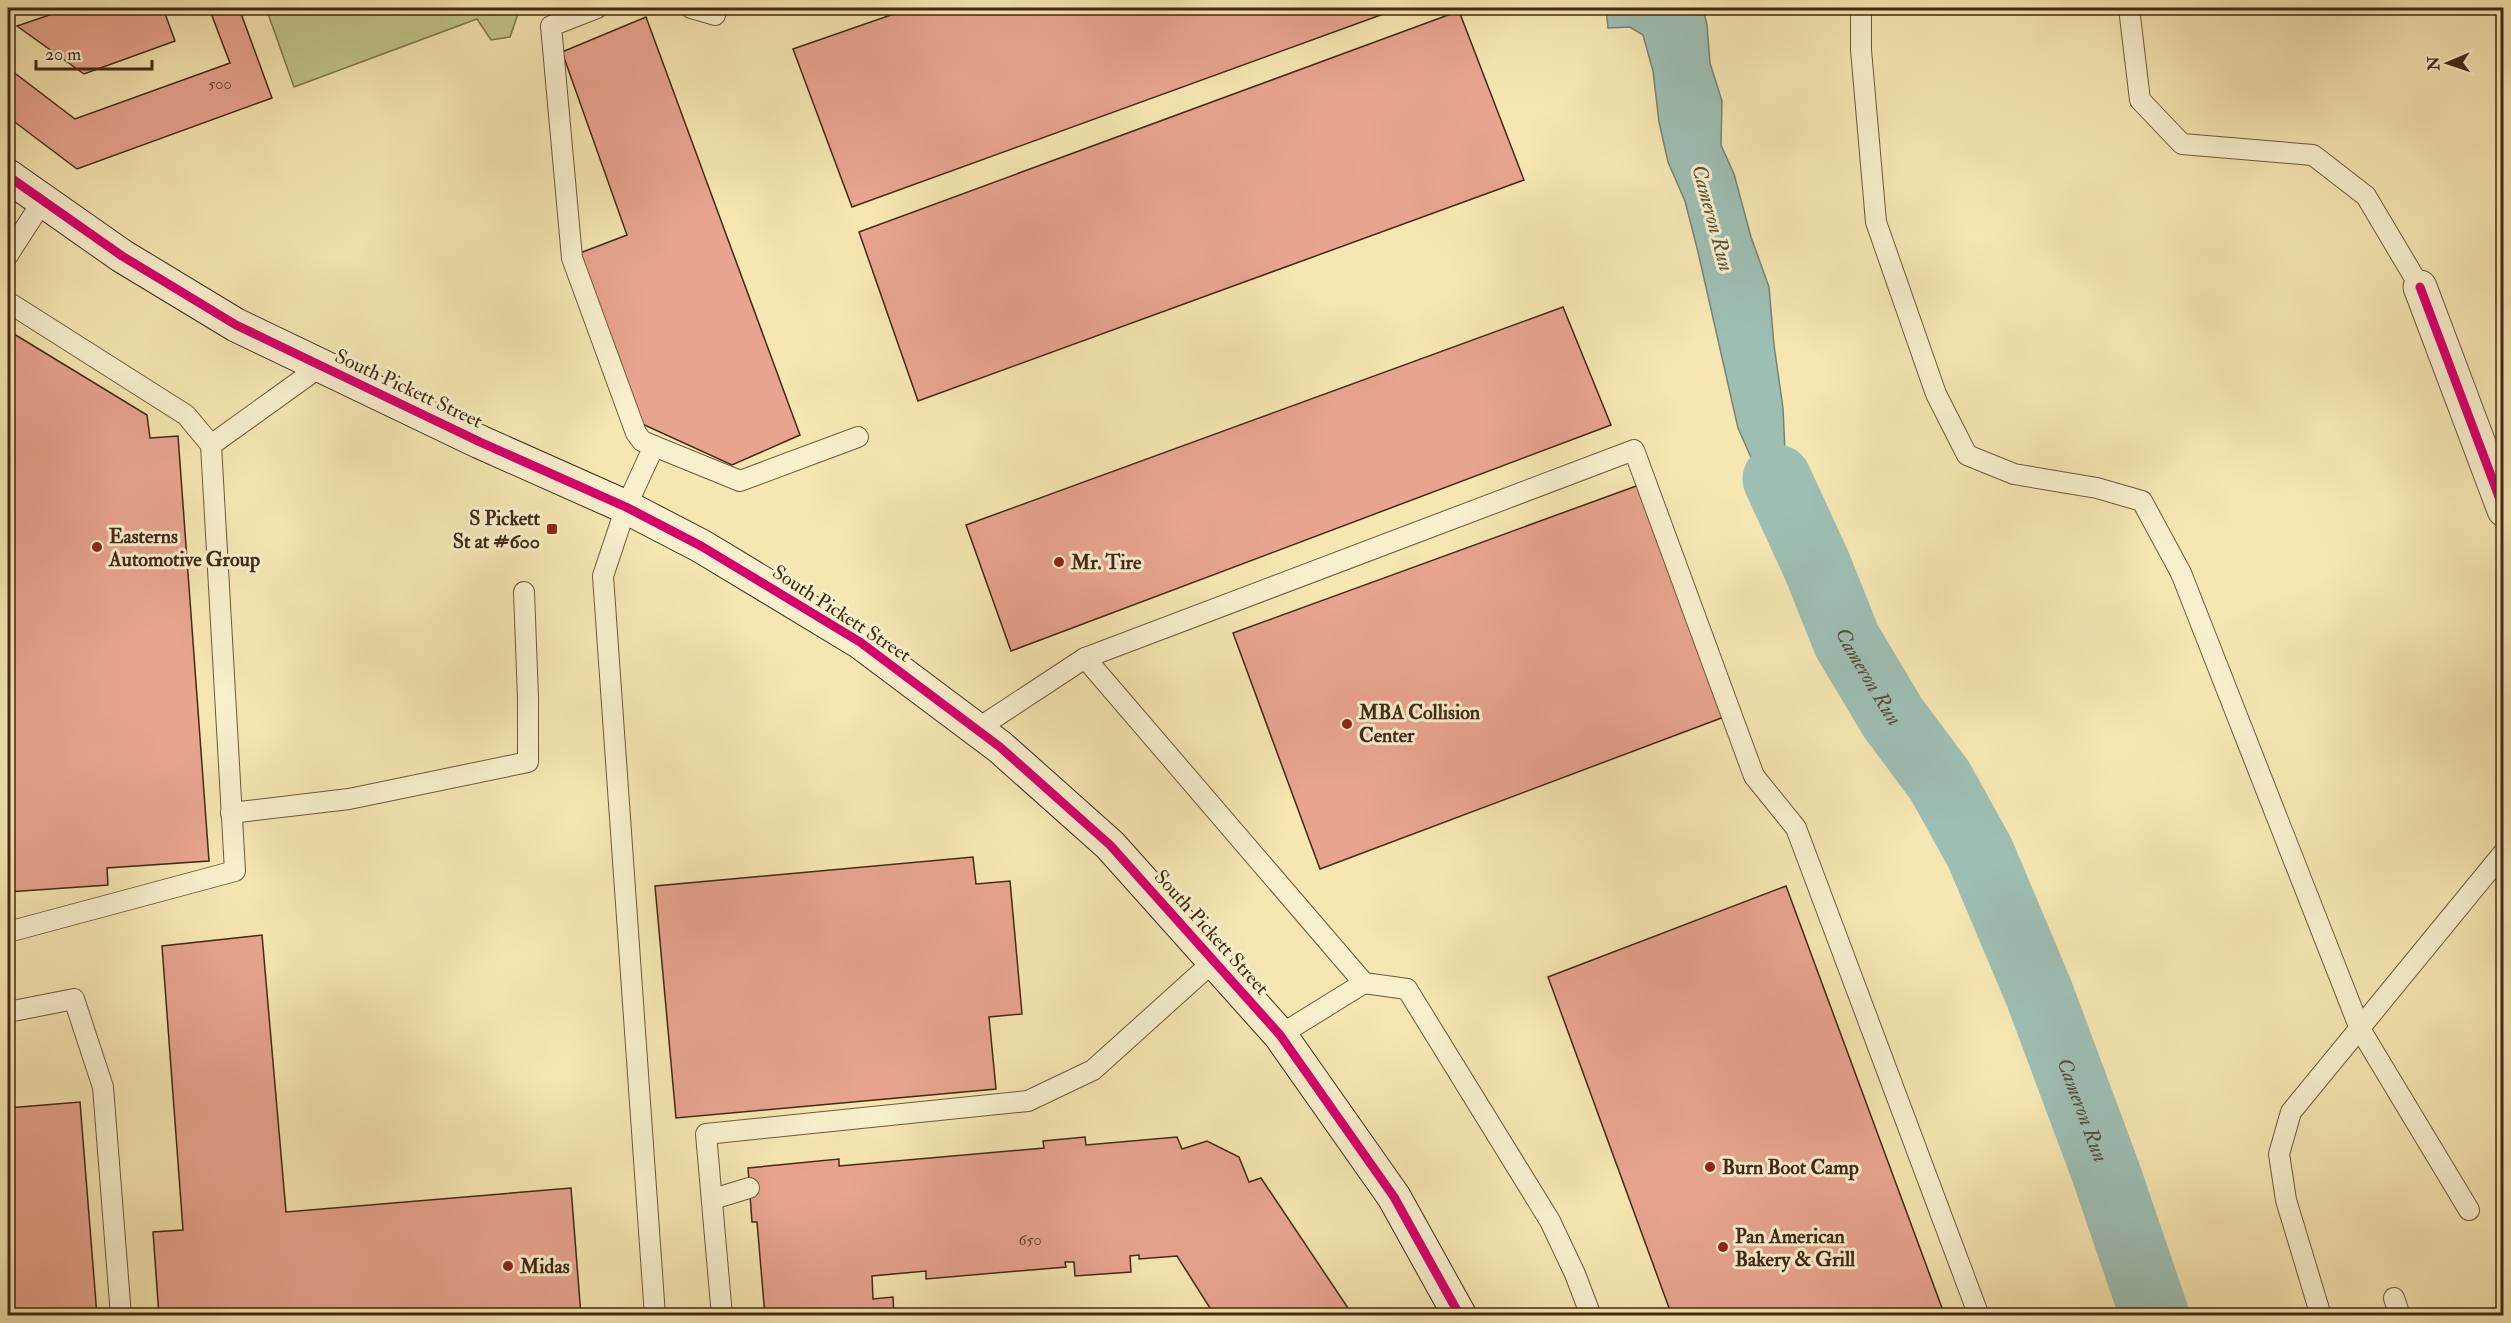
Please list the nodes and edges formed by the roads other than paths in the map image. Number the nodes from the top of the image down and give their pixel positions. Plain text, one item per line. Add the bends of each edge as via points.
1 (597, 8) edge
2 (691, 8) edge
3 (1861, 8) edge
4 (2129, 8) edge
5 (715, 15) dead end
6 (8, 176) edge
7 (42, 202) junction
8 (8, 255) edge
9 (2420, 287) joint
10 (8, 302) edge
11 (321, 366) junction
12 (858, 437) dead end
13 (211, 445) junction
14 (654, 446) junction
15 (626, 507) junction
16 (2504, 510) edge
17 (524, 592) dead end
18 (1085, 658) junction
19 (977, 729) junction
20 (231, 813) junction
21 (2504, 852) edge
22 (8, 932) edge
23 (1214, 961) junction
24 (1364, 983) junction
25 (8, 1012) edge
26 (2360, 1029) junction
27 (1280, 1035) junction
28 (750, 1188) dead end
29 (712, 1199) junction
30 (2469, 1210) dead end
31 (121, 1316) edge
32 (655, 1316) edge
33 (722, 1316) edge
34 (1461, 1316) edge
35 (1591, 1316) edge
36 (1979, 1316) edge
37 (2321, 1316) edge

1 - 14 lane via 551,26 572,258 636,432 642,441
2 - 5 lane
3 - 26 lane via 1876,222 1936,394 1967,455 2014,474 2097,488 2142,501 2181,573
4 - 9 lane via 2140,100 2182,144 2313,155 2366,196
6 - 7 main road, South Pickett Street
7 - 8 lane
7 - 11 main road, South Pickett Street via 236,325
9 - 16 main road
10 - 13 lane via 186,415
11 - 13 lane
11 - 15 main road, South Pickett Street
12 - 14 lane via 740,481
13 - 20 lane
14 - 15 lane
15 - 19 main road, South Pickett Street via 701,546 860,642
15 - 32 lane via 603,576
17 - 20 lane via 528,762 349,799
18 - 19 lane
18 - 24 lane
18 - 36 lane via 1634,450 1754,776 1796,828
19 - 23 main road, South Pickett Street via 1110,845
20 - 22 lane via 235,871
21 - 26 lane
23 - 27 main road, South Pickett Street
23 - 29 lane via 1093,1070 1028,1101 706,1134
24 - 27 lane
24 - 35 lane via 1407,989 1550,1221
25 - 31 lane via 74,999 103,1088
26 - 30 lane
26 - 37 lane via 2291,1112 2279,1154 2286,1200
27 - 34 main road, South Pickett Street via 1394,1197
28 - 29 lane
29 - 33 lane

